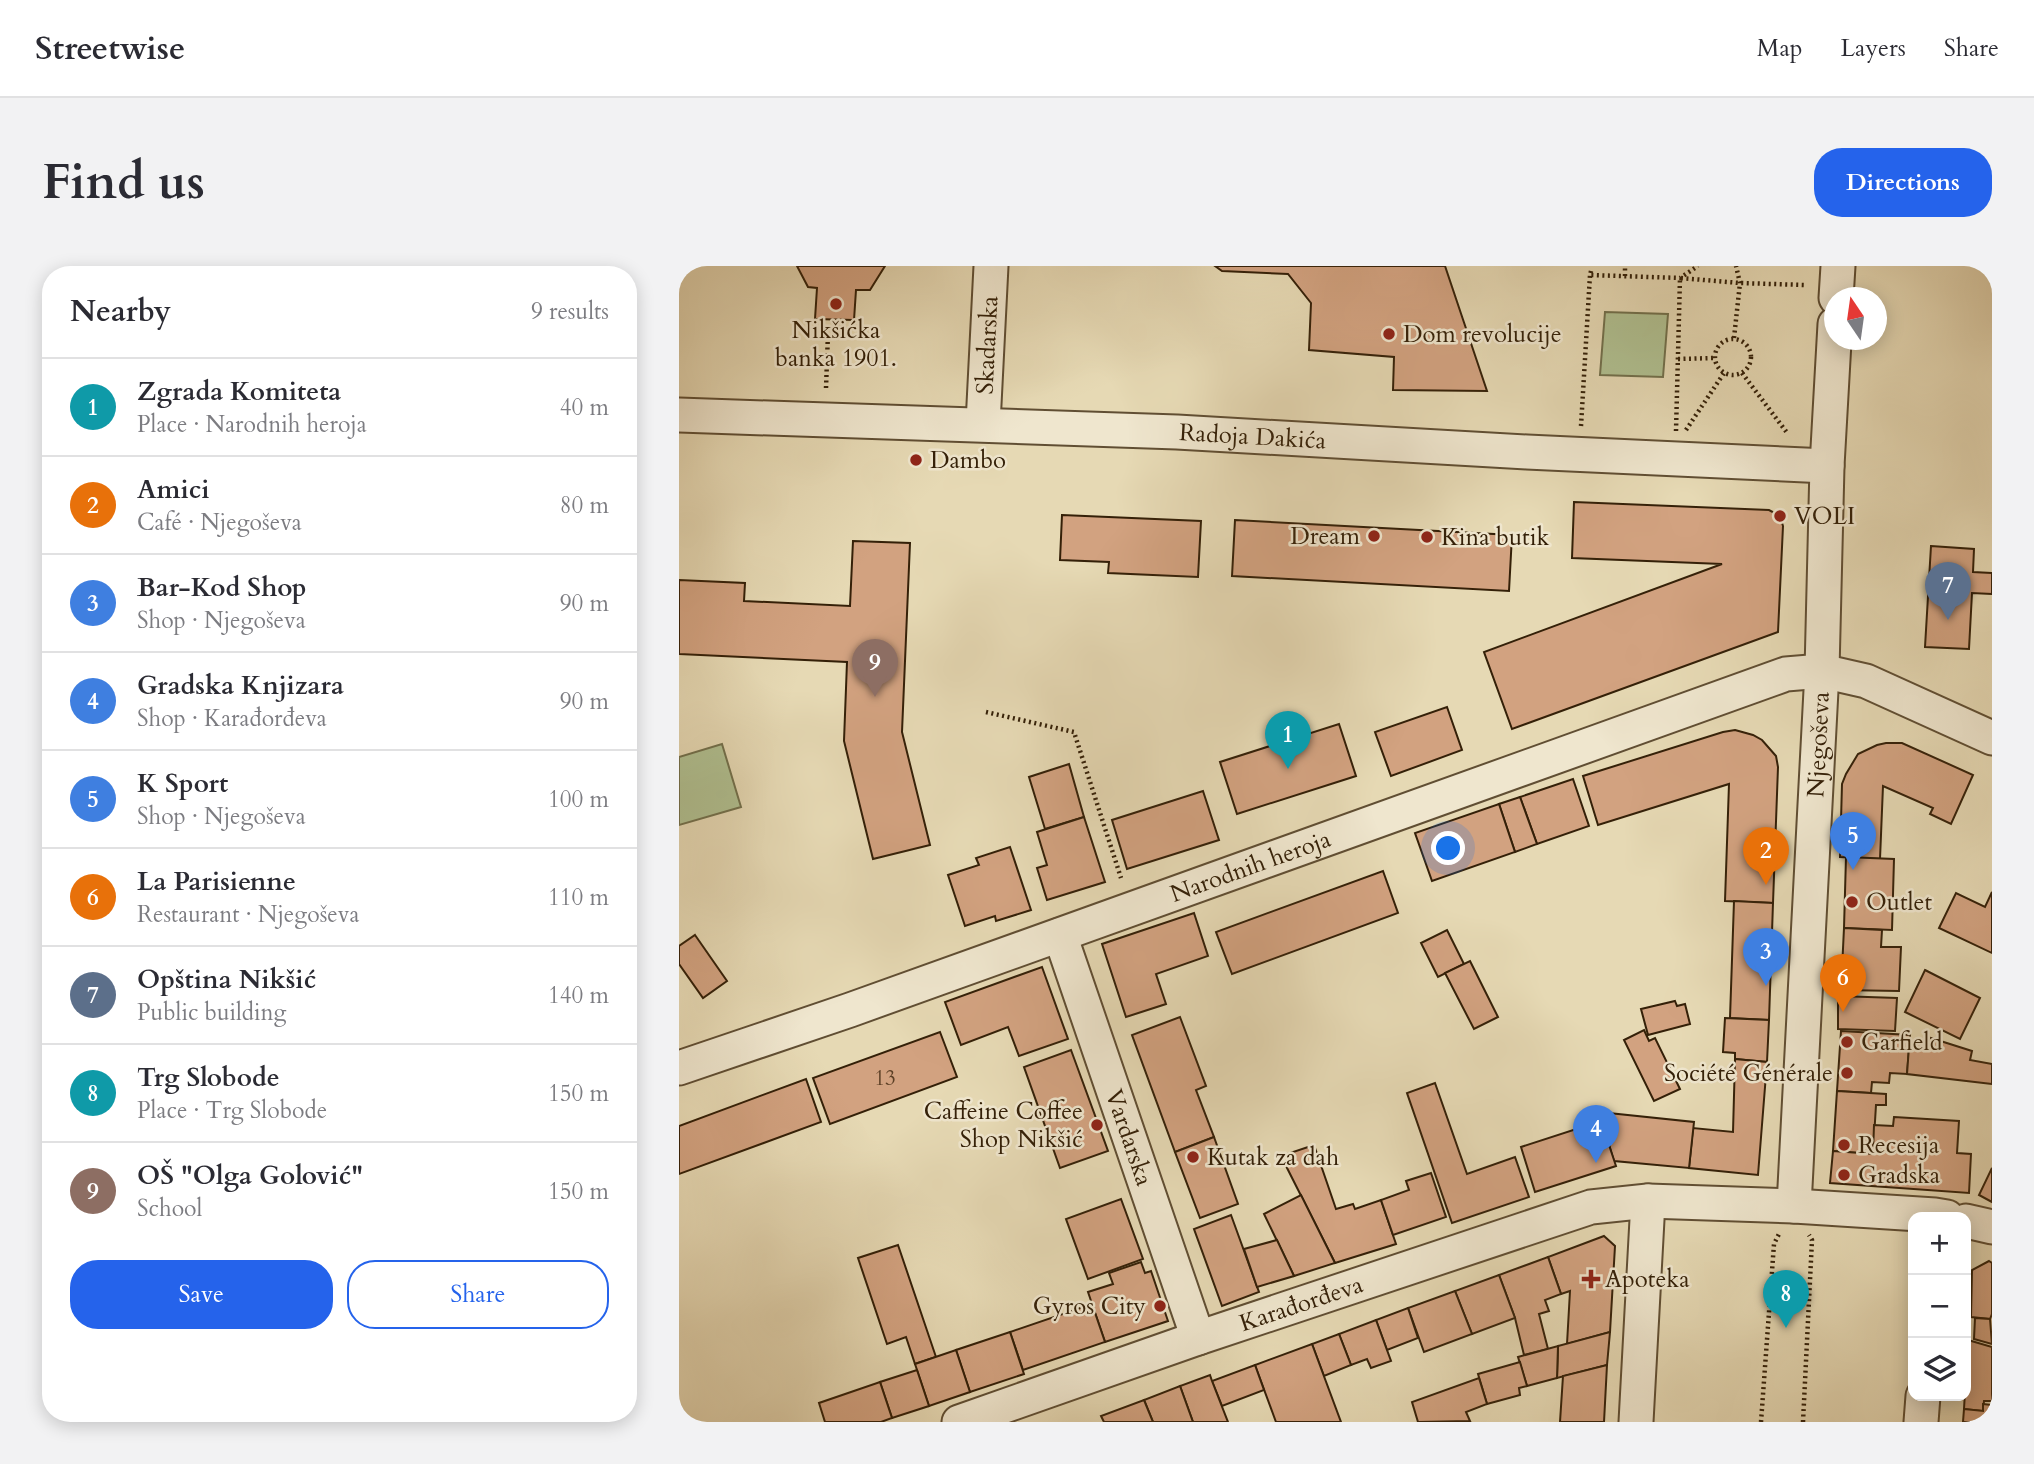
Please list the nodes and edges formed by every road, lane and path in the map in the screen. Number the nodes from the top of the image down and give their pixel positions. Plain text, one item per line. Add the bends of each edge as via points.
1 (991, 266) edge
2 (1625, 266) edge
3 (1698, 266) edge
4 (1736, 266) edge
5 (1837, 266) edge
6 (1625, 276) junction
7 (1680, 278) junction
8 (1740, 283) junction
9 (1805, 285) dead end
10 (1836, 287) edge
11 (828, 332) dead end
12 (1734, 338) junction
13 (1834, 350) edge
14 (1715, 358) junction
15 (1678, 359) junction
16 (1724, 373) junction
17 (1742, 373) junction
18 (826, 388) dead end
19 (679, 415) edge
20 (983, 424) junction
21 (1580, 430) dead end
22 (1789, 435) dead end
23 (1827, 466) junction
24 (1822, 671) junction
25 (986, 712) dead end
26 (1992, 738) edge
27 (1121, 878) dead end
28 (1060, 934) junction
29 (679, 1068) edge
30 (1648, 1201) junction
31 (1794, 1206) junction
32 (1908, 1215) edge
33 (1971, 1223) edge
34 (1992, 1227) edge
35 (1198, 1338) junction
36 (1923, 1401) edge
37 (959, 1422) edge
38 (1636, 1422) edge
39 (1761, 1422) edge
40 (1803, 1422) edge
41 (1921, 1422) edge

1 - 20 street, Skadarska
2 - 6 path
3 - 7 path
4 - 8 path
5 - 10 street
6 - 7 path
6 - 21 path via 1590,273
7 - 8 path
7 - 15 path
8 - 9 path
8 - 12 path
11 - 18 path
12 - 14 path via 1718,346
12 - 17 path via 1745,343 1751,353 1750,365
13 - 23 street, Njegoševa
14 - 15 path
14 - 16 path
15 - 16 path via 1679,435
16 - 17 path
17 - 22 path
19 - 20 street, Radoja Dakića
20 - 23 street, Radoja Dakića
23 - 24 street, Njegoševa
24 - 26 street, Narodnih heroja via 1865,681
24 - 28 street, Narodnih heroja via 1786,674
24 - 31 street, Njegoševa
25 - 27 path via 1074,732
28 - 29 street, Narodnih heroja
28 - 35 street, Vardarska
30 - 31 street, Karađorđeva
30 - 35 street, Karađorđeva via 1591,1207
30 - 38 street
31 - 32 street, Karađorđeva
31 - 39 path via 1774,1244
31 - 40 path via 1812,1240
33 - 34 street, Karađorđeva
35 - 37 street, Karađorđeva
36 - 41 street

